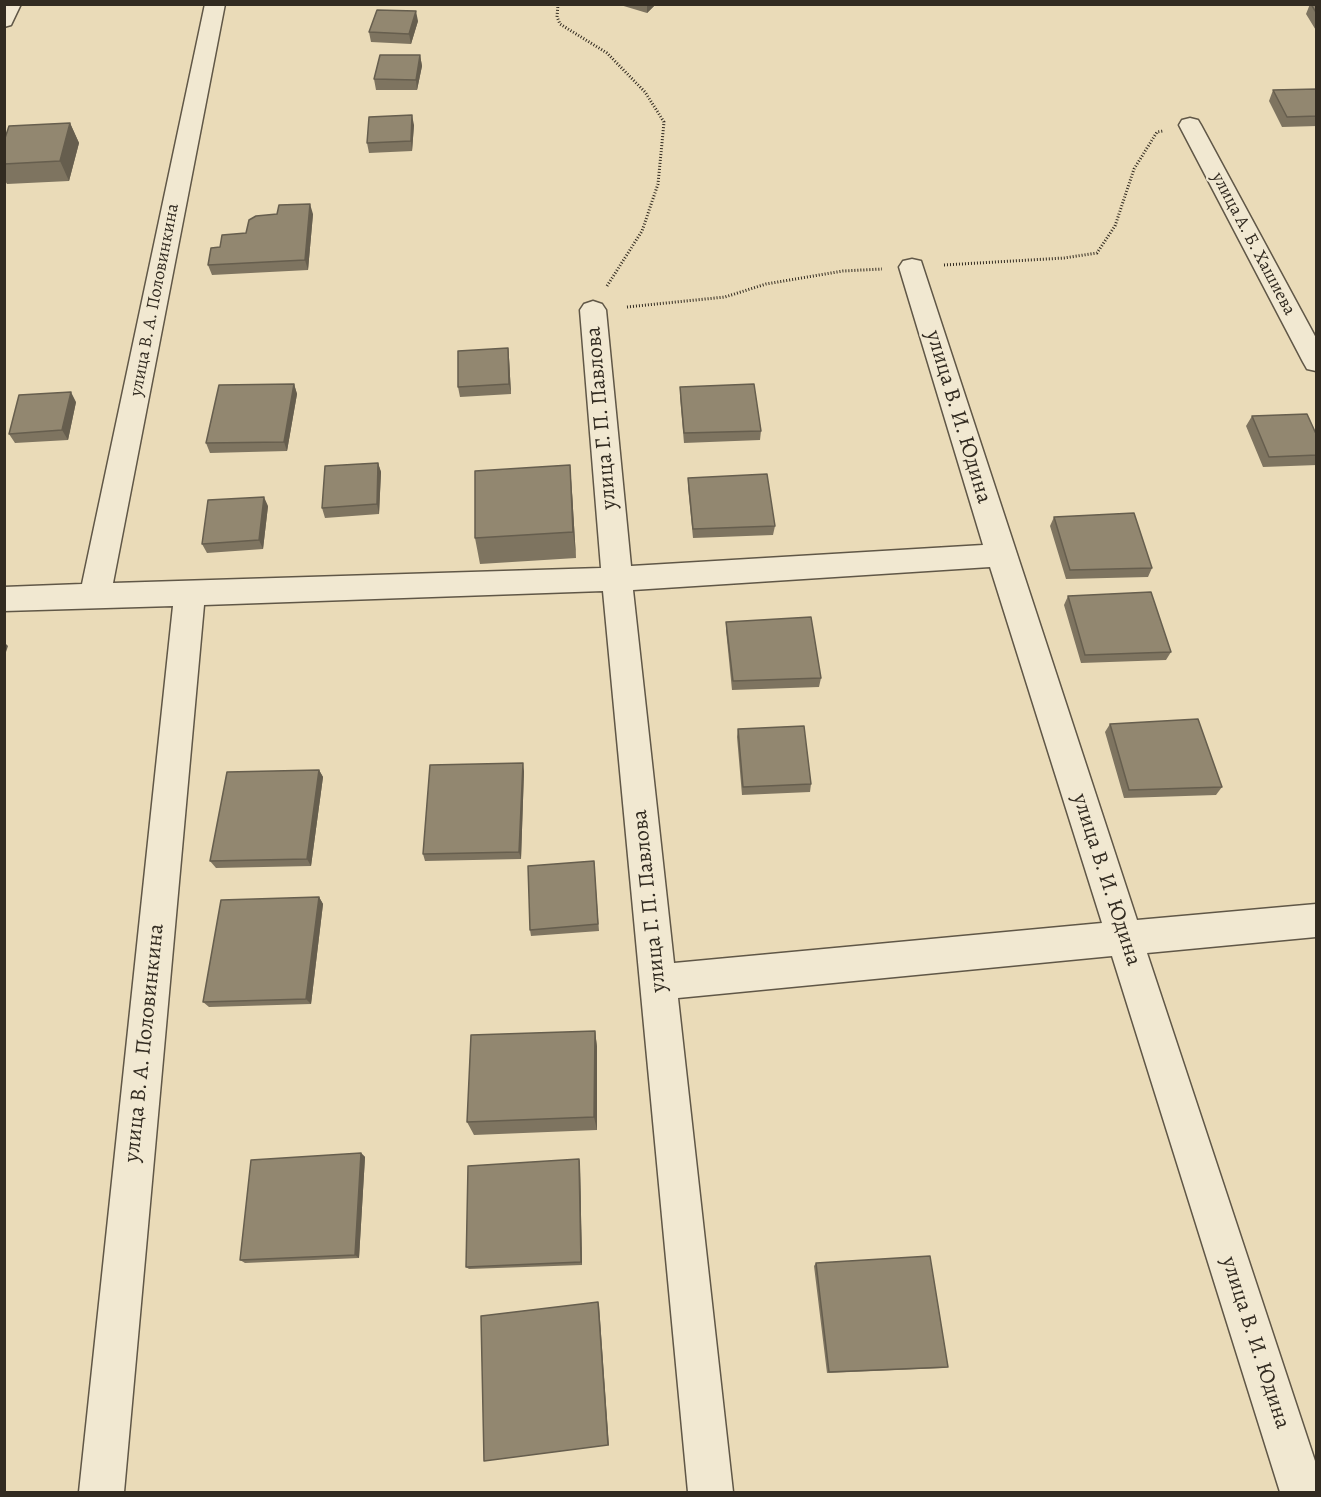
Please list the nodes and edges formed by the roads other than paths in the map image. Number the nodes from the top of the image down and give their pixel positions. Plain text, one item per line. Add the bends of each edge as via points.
1 (11, 4) edge
2 (215, 4) edge
3 (4, 21) edge
4 (1190, 125) dead end
5 (912, 267) dead end
6 (593, 310) road end
7 (1317, 362) edge
8 (1001, 555) junction
9 (617, 579) junction
10 (190, 593) junction
11 (95, 596) junction
12 (4, 599) edge
13 (1317, 920) edge
14 (1124, 937) junction
15 (659, 982) junction
16 (101, 1492) edge
17 (710, 1492) edge
18 (1303, 1492) edge

1 - 3 street
2 - 11 street, улица В. А. Половинкина
4 - 7 street, улица А. Б. Хашиева
5 - 8 street, улица В. И. Юдина
6 - 9 street, улица Г. П. Павлова
8 - 9 street
8 - 14 street, улица В. И. Юдина
9 - 10 street
9 - 15 street, улица Г. П. Павлова
10 - 11 street
10 - 16 street, улица В. А. Половинкина
11 - 12 street
13 - 14 street
14 - 15 street
14 - 18 street, улица В. И. Юдина
15 - 17 street, улица Г. П. Павлова

